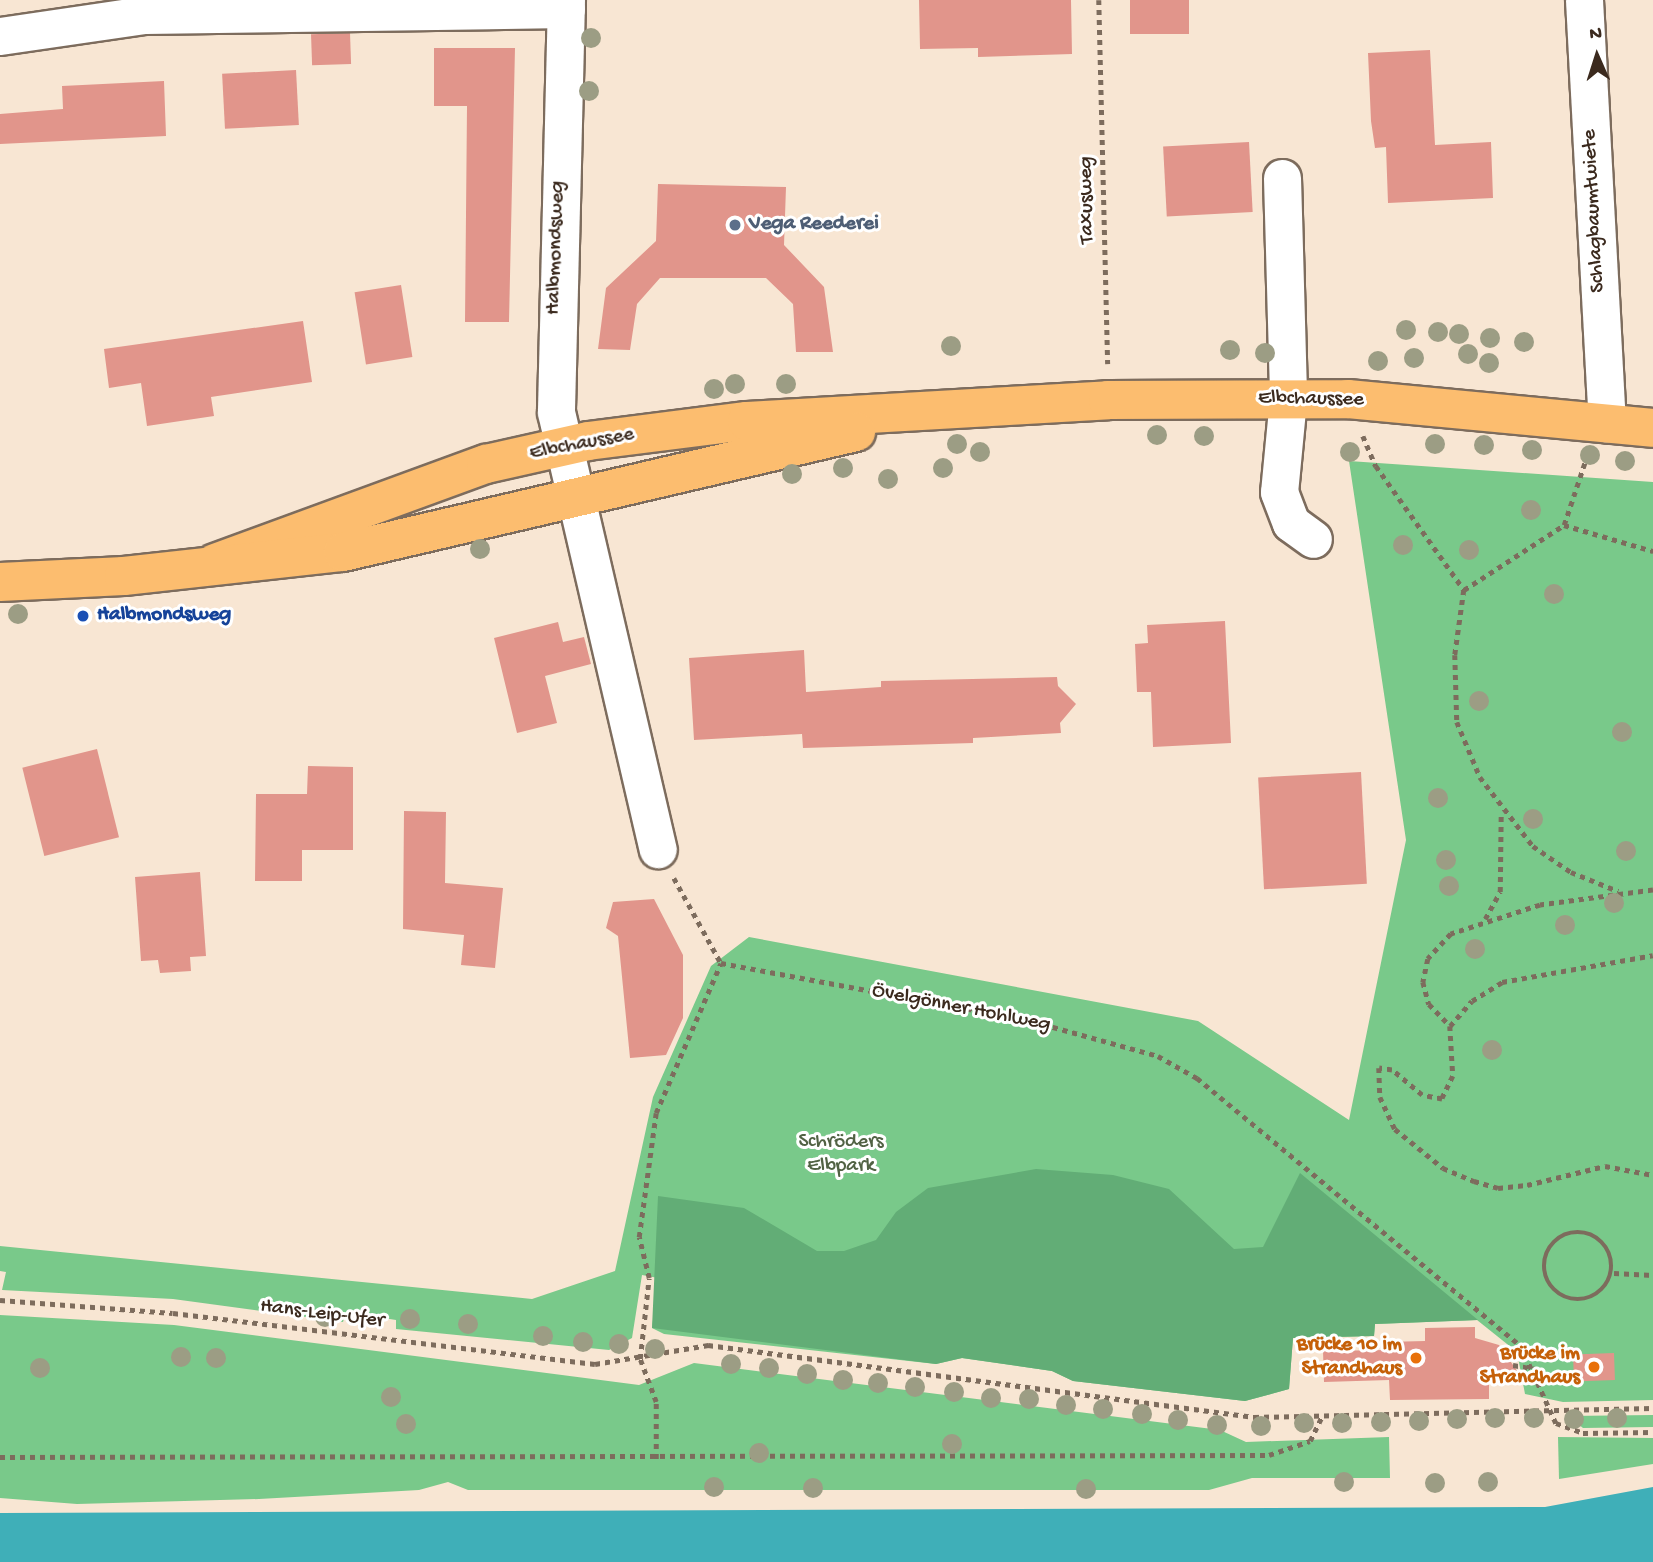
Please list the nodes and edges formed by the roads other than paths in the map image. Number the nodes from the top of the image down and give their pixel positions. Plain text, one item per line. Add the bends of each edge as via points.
1 (1584, 0) edge
2 (566, 4) edge
3 (0, 36) edge
4 (1282, 178) dead end
5 (1288, 399) junction
6 (967, 409) junction
7 (1599, 422) junction
8 (1653, 428) edge
9 (562, 447) junction
10 (573, 495) junction
11 (1314, 539) dead end
12 (215, 563) junction
13 (0, 582) edge
14 (658, 849) road end

1 - 7 street, Schlagbaumtwiete
2 - 3 street via 144,15
2 - 9 street, Halbmondsweg via 553,354
4 - 5 street
5 - 6 main road, Elbchaussee via 1108,400
5 - 7 main road, Elbchaussee via 1348,399
5 - 11 street via 1279,492 1291,523
6 - 9 main road, Elbchaussee via 747,421
6 - 10 main road, Elbchaussee
7 - 8 main road, Elbchaussee
9 - 10 street, Halbmondsweg
9 - 12 main road, Elbchaussee via 422,482
10 - 12 main road, Elbchaussee via 343,552
10 - 14 street
12 - 13 main road, Elbchaussee via 124,576

